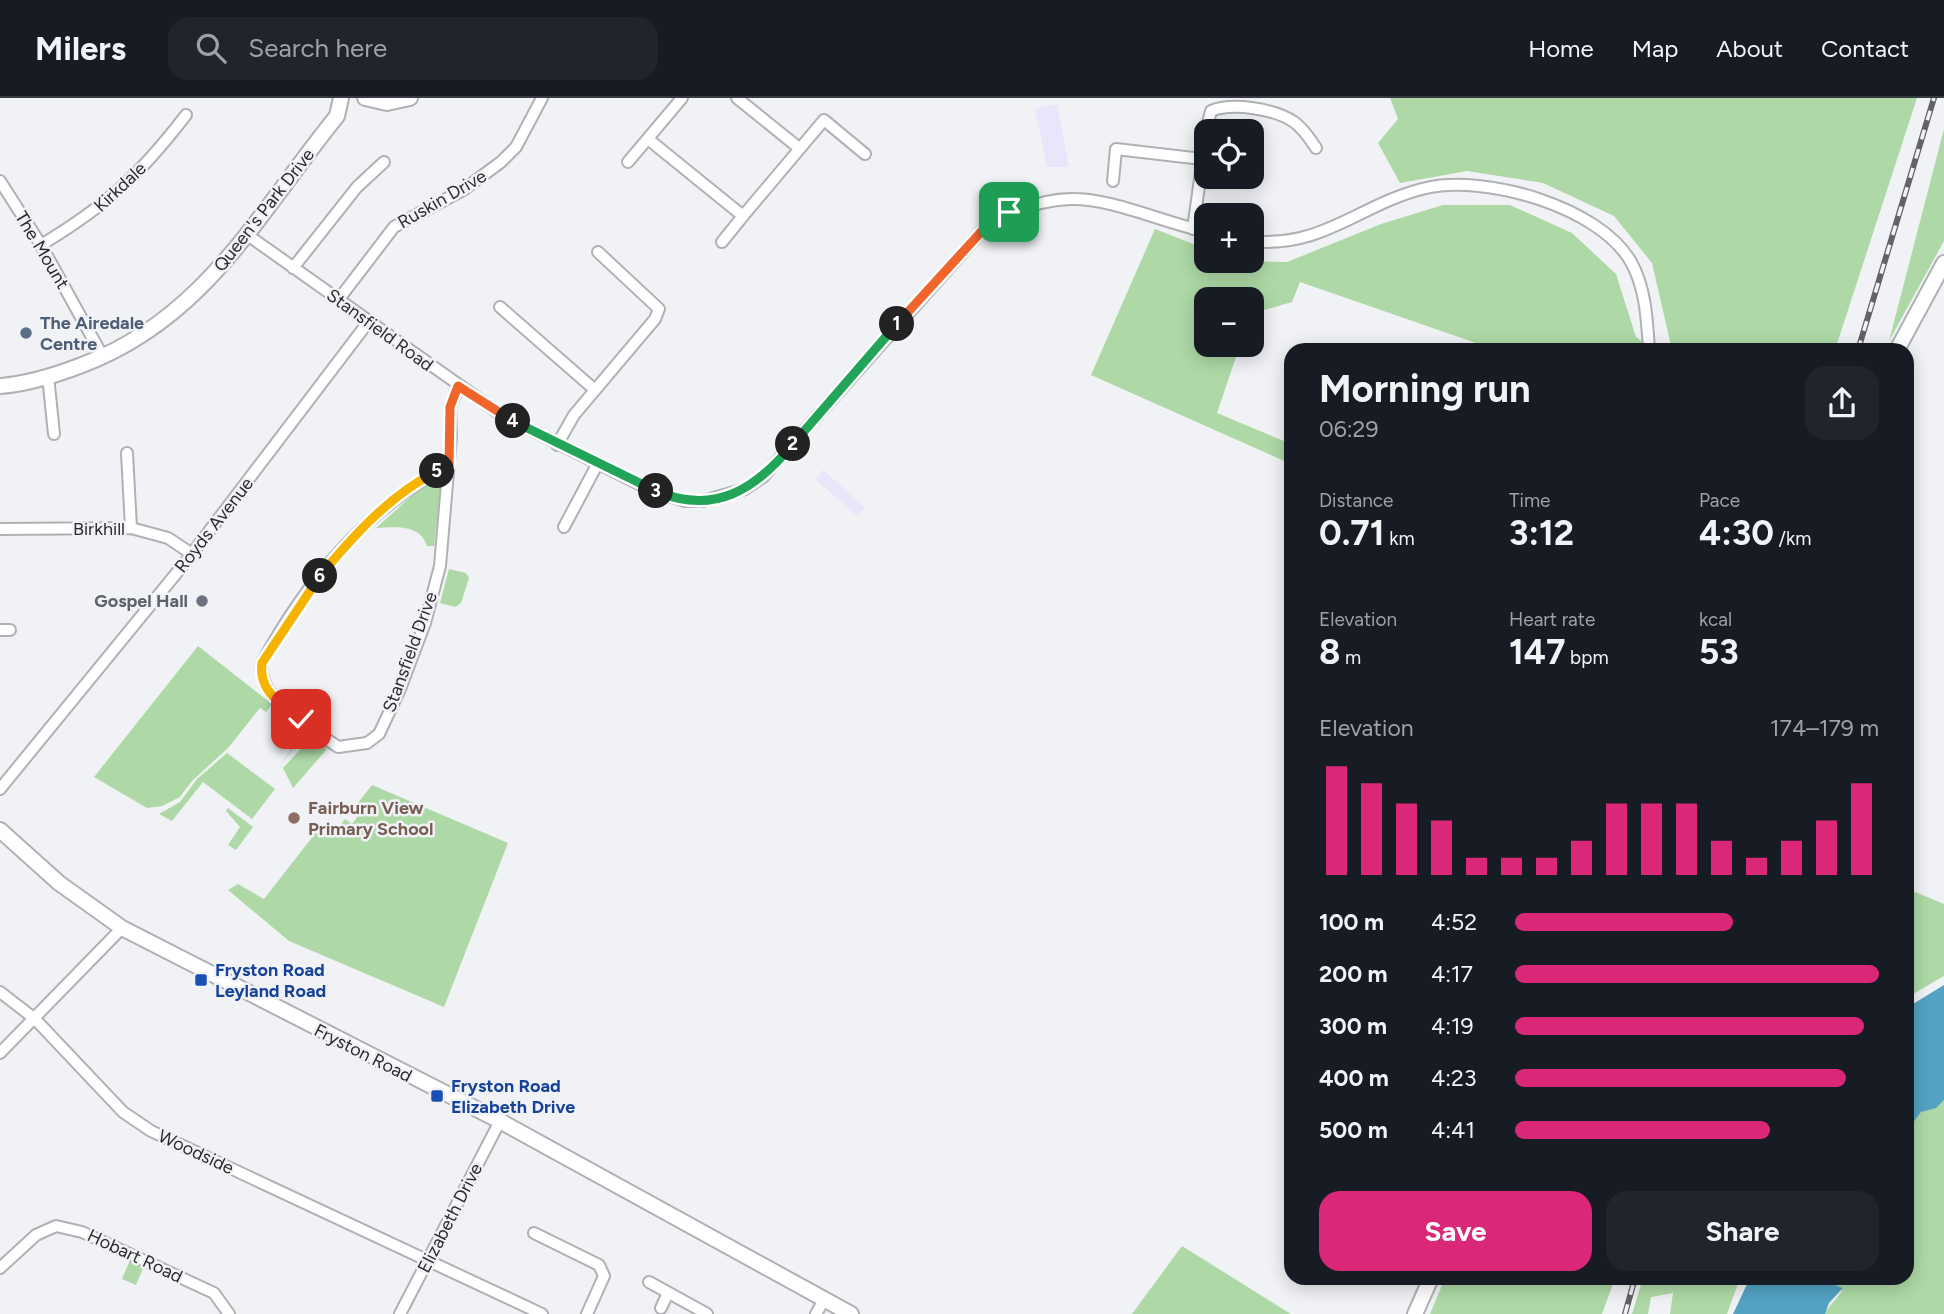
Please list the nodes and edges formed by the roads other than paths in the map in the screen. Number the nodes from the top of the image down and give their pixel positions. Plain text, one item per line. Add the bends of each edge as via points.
1 (341, 98) edge
2 (410, 98) edge
3 (542, 98) edge
4 (682, 98) edge
5 (367, 99) edge
6 (742, 99) edge
7 (186, 115) dead end
8 (337, 116) junction
9 (1209, 119) edge
10 (648, 139) junction
11 (799, 148) junction
12 (1317, 148) dead end
13 (865, 154) dead end
14 (1194, 158) edge
15 (384, 162) dead end
16 (628, 162) dead end
17 (0, 181) edge
18 (1113, 181) dead end
19 (1198, 189) edge
20 (743, 216) junction
21 (1193, 229) joint
22 (249, 236) junction
23 (722, 242) dead end
24 (1264, 242) edge
25 (41, 245) junction
26 (598, 252) dead end
27 (1944, 263) edge
28 (293, 268) junction
29 (338, 299) junction
30 (500, 307) dead end
31 (369, 321) junction
32 (1648, 343) edge
33 (1901, 343) edge
34 (103, 357) junction
35 (48, 376) junction
36 (0, 386) edge
37 (458, 386) junction
38 (595, 390) junction
39 (54, 434) dead end
40 (557, 445) junction
41 (127, 453) dead end
42 (598, 463) junction
43 (449, 465) junction
44 (564, 527) dead end
45 (131, 528) junction
46 (0, 529) edge
47 (192, 554) junction
48 (0, 789) edge
49 (0, 830) edge
50 (122, 928) junction
51 (0, 992) edge
52 (35, 1019) junction
53 (0, 1053) edge
54 (500, 1121) junction
55 (534, 1233) dead end
56 (428, 1260) junction
57 (0, 1268) edge
58 (649, 1282) dead end
59 (1428, 1285) edge
60 (668, 1293) junction
61 (825, 1298) junction
62 (661, 1308) dead end
63 (528, 1311) edge
64 (229, 1314) edge
65 (400, 1314) edge
66 (541, 1314) edge
67 (587, 1314) edge
68 (707, 1314) edge
69 (816, 1314) edge
70 (851, 1314) edge
71 (1415, 1314) edge

1 - 8 street, Queen's Park Drive
2 - 5 street, Queen's Park Drive via 387,103
3 - 29 street, Ruskin Drive via 516,147 501,162 463,190 394,227
4 - 10 street
5 - 8 street, Queen's Park Drive
6 - 11 street
7 - 25 street, Kirkdale via 129,184 92,214
8 - 22 street, Queen's Park Drive
9 - 12 street via 1211,111 1220,107 1262,111 1291,120
10 - 16 street
10 - 20 street
11 - 13 street via 824,120
11 - 20 street
14 - 18 street via 1116,149
15 - 28 street via 357,187
17 - 25 street, The Mount
19 - 21 street
20 - 23 street
21 - 42 street, Stansfield Road via 1101,201 1058,198 1034,202 1009,212 981,232 778,462 745,489 719,498 684,500
22 - 28 street, Stansfield Road
22 - 34 street, Queen's Park Drive via 205,285 163,322
24 - 32 street via 1304,239 1394,197 1429,187 1467,185 1519,194 1563,207 1595,223 1622,251 1641,285
25 - 34 street, The Mount
26 - 38 street via 659,309
27 - 33 street
28 - 29 street, Stansfield Road
29 - 31 street, Stansfield Road
30 - 38 street
31 - 37 street, Stansfield Road
31 - 47 street, Royds Avenue
34 - 35 street, Queen's Park Drive
35 - 36 street, Queen's Park Drive
35 - 39 street
37 - 40 street, Stansfield Road
37 - 43 street, Stansfield Drive via 450,407
38 - 40 street
40 - 42 street, Stansfield Road
41 - 45 street
42 - 44 street
43 - 43 street, Stansfield Drive via 418,481 362,526 310,589 262,663 260,677 271,696 338,747 367,743 379,734 400,689 438,573
45 - 46 street, Birkhill
45 - 47 street, Birkhill via 168,538
47 - 48 street, Royds Avenue
49 - 50 street, Fryston Road via 60,883
50 - 52 street
50 - 54 street, Fryston Road
51 - 52 street, Woodside
52 - 53 street
52 - 56 street, Woodside via 123,1112 151,1131
54 - 56 street, Elizabeth Drive
54 - 61 street, Fryston Road
55 - 67 street via 599,1265 604,1276
56 - 63 street, Woodside
56 - 65 street, Elizabeth Drive
57 - 64 street, Hobart Road via 36,1235 56,1226 82,1231 214,1293
58 - 60 street
59 - 71 street
60 - 62 street
60 - 68 street
61 - 69 street
61 - 70 street, Fryston Road
63 - 66 street, Woodside

